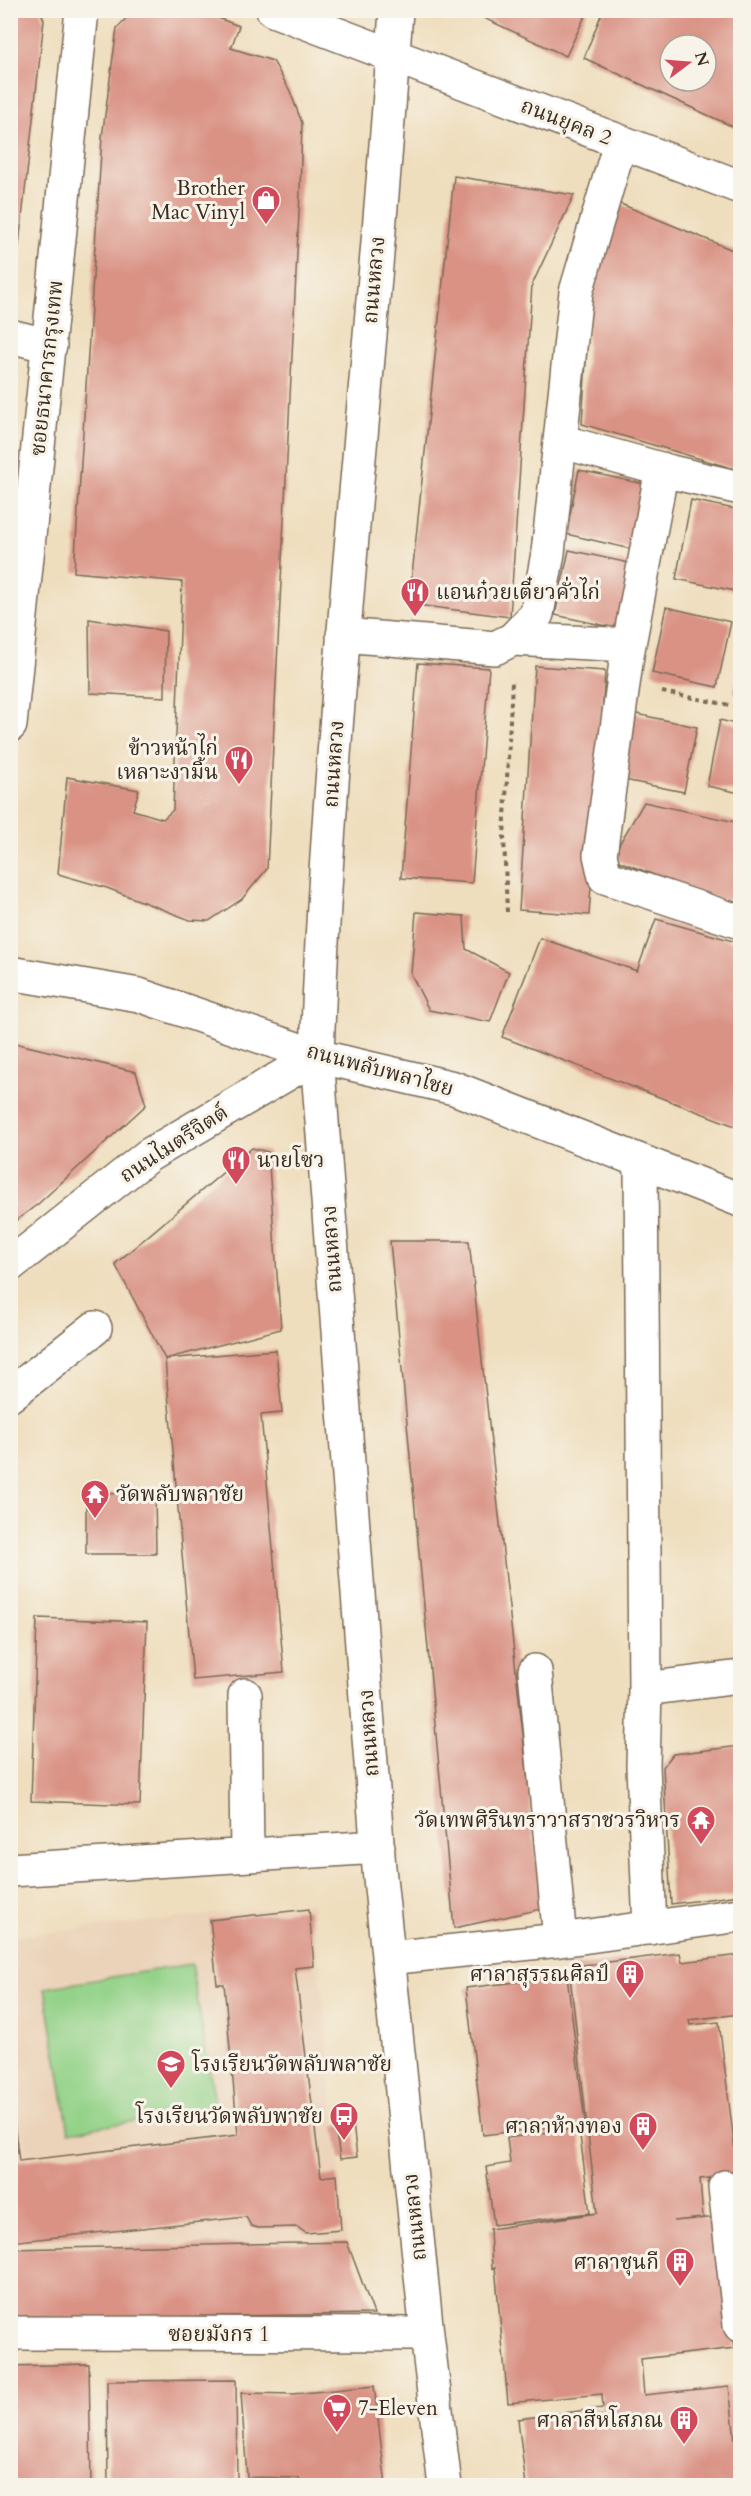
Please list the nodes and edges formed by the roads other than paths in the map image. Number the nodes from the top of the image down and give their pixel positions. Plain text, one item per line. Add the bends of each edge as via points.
1 (82, 10) edge
2 (273, 10) edge
3 (396, 10) edge
4 (393, 54) junction
5 (620, 143) junction
6 (741, 187) edge
7 (10, 336) edge
8 (50, 346) junction
9 (560, 441) junction
10 (662, 469) junction
11 (741, 488) edge
12 (343, 635) junction
13 (513, 639) junction
14 (628, 645) junction
15 (10, 725) edge
16 (741, 922) edge
17 (10, 973) edge
18 (317, 1056) junction
19 (641, 1162) junction
20 (741, 1200) edge
21 (10, 1265) edge
22 (95, 1328) dead end
23 (10, 1395) edge
24 (535, 1671) dead end
25 (741, 1677) edge
26 (645, 1689) junction
27 (245, 1695) dead end
28 (378, 1847) junction
29 (247, 1855) junction
30 (10, 1870) edge
31 (741, 1915) edge
32 (650, 1928) junction
33 (560, 1940) junction
34 (388, 1958) junction
35 (725, 2187) dead end
36 (741, 2325) edge
37 (10, 2333) edge
38 (427, 2334) junction
39 (446, 2486) edge

1 - 8 street, ซอยธนาคารกรุงเทพ
2 - 4 street, ถนนยุคล 2
3 - 4 street, ถนนหลวง
4 - 5 street, ถนนยุคล 2
4 - 12 street, ถนนหลวง
5 - 6 street, ถนนยุคล 2
5 - 9 street via 576,292
7 - 8 street
8 - 15 street, ซอยธนาคารกรุงเทพ
9 - 10 street
9 - 13 street via 537,614
10 - 11 street
10 - 14 street
12 - 13 street via 495,648
12 - 18 street, ถนนหลวง via 322,926
13 - 14 street
14 - 16 street via 600,855 605,877
17 - 18 street, ถนนพลับพลาไชย via 139,995
18 - 19 street, ถนนพลับพลาไชย via 454,1088
18 - 21 street, ถนนไมตรีจิตต์ via 149,1155
18 - 28 street, ถนนหลวง
19 - 20 street, ถนนพลับพลาไชย
19 - 26 street
22 - 23 street
24 - 33 street
25 - 26 street
26 - 32 street via 643,1766
27 - 29 street
28 - 29 street
28 - 34 street, ถนนหลวง
29 - 30 street
31 - 32 street
32 - 33 street
33 - 34 street
34 - 38 street, ถนนหลวง
35 - 36 street
37 - 38 street, ซอยมังกร 1
38 - 39 street, ถนนหลวง

